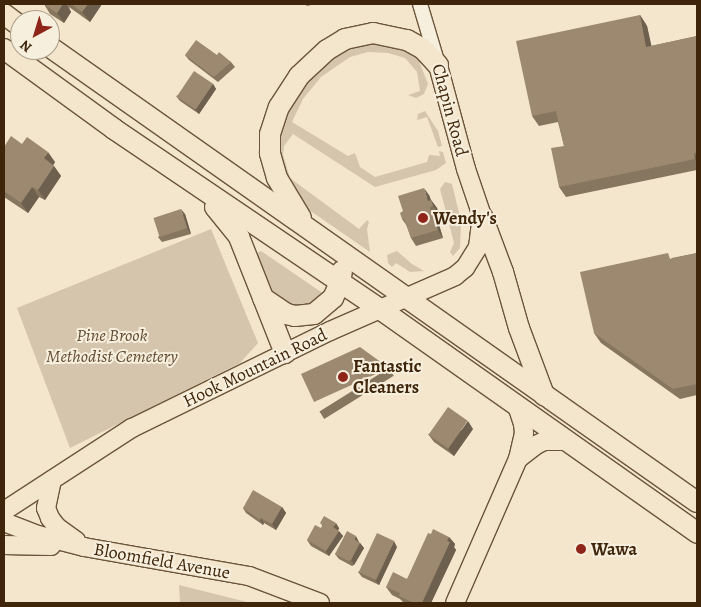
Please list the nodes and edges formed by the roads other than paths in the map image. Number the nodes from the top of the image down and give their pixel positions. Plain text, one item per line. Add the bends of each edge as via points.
1 (420, 4) edge
2 (4, 49) edge
3 (60, 54) edge
4 (438, 65) junction
5 (194, 185) junction
6 (482, 216) junction
7 (308, 228) junction
8 (344, 254) junction
9 (340, 283) junction
10 (263, 298) junction
11 (407, 298) junction
12 (380, 309) junction
13 (285, 353) junction
14 (544, 395) junction
15 (517, 406) junction
16 (566, 441) junction
17 (518, 459) junction
18 (52, 480) junction
19 (697, 502) edge
20 (4, 511) edge
21 (4, 522) edge
22 (697, 533) edge
23 (4, 545) edge
24 (84, 547) junction
25 (320, 603) edge
26 (455, 603) edge

1 - 4 street, Chapin Road
2 - 5 highway
3 - 7 highway
4 - 6 main road, Chapin Road
4 - 7 highway via 423,49 407,40 373,33 345,39 327,50 299,76 278,107 270,134 270,153 277,178
5 - 9 highway
5 - 10 highway via 239,237
6 - 11 main road, Hook Mountain Road via 478,247 465,268 456,276
6 - 14 highway
7 - 8 highway
8 - 9 highway
8 - 11 highway
9 - 10 highway via 333,298 322,309 305,316 286,314
9 - 12 highway
10 - 13 highway
11 - 12 main road, Hook Mountain Road
11 - 14 highway
12 - 13 main road, Hook Mountain Road
12 - 15 highway
13 - 18 main road, Hook Mountain Road via 132,428
14 - 19 highway
15 - 16 highway
15 - 17 main road via 524,434
16 - 17 main road via 544,441
16 - 22 highway
17 - 26 main road
18 - 20 main road, Hook Mountain Road
18 - 24 main road via 46,508 50,518
21 - 24 main road, Bloomfield Avenue
23 - 24 main road
24 - 25 main road, Bloomfield Avenue via 249,576

